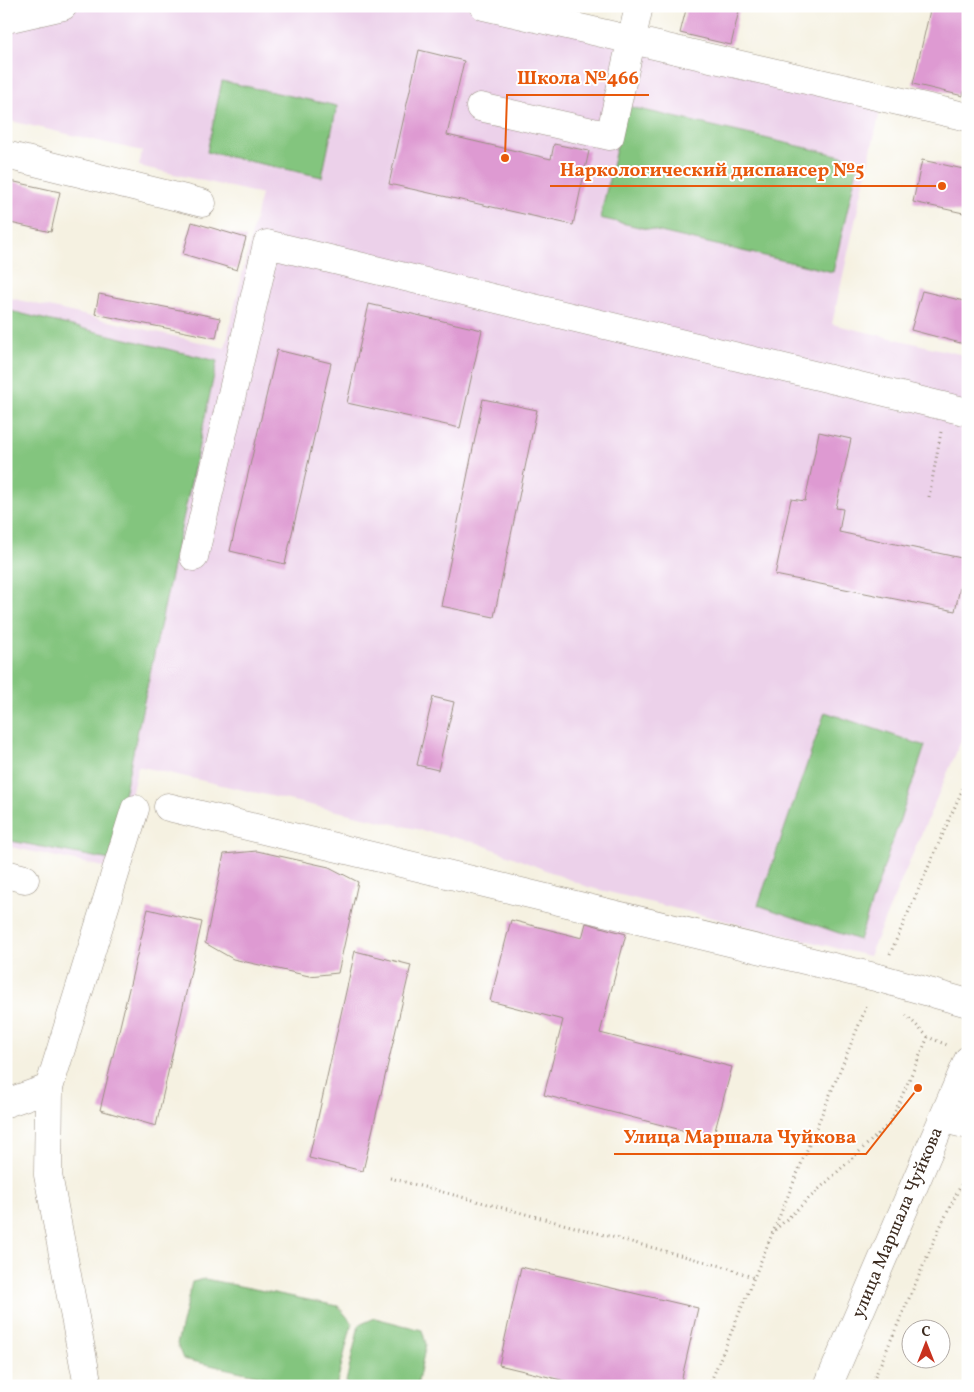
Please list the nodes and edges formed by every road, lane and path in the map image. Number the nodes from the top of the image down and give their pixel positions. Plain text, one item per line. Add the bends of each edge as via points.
1 (484, 6) edge
2 (639, 6) edge
3 (53, 7) edge
4 (6, 19) edge
5 (632, 40) junction
6 (480, 107) dead end
7 (968, 116) edge
8 (6, 155) edge
9 (202, 203) dead end
10 (963, 228) dead end
11 (968, 230) edge
12 (957, 409) edge
13 (929, 496) dead end
14 (194, 557) dead end
15 (968, 777) edge
16 (168, 807) dead end
17 (135, 809) dead end
18 (880, 978) junction
19 (968, 1003) edge
20 (902, 1011) dead end
21 (928, 1038) junction
22 (958, 1053) edge
23 (49, 1088) junction
24 (6, 1103) edge
25 (955, 1122) edge
26 (968, 1171) edge
27 (390, 1178) dead end
28 (773, 1232) junction
29 (754, 1278) junction
30 (88, 1386) edge
31 (709, 1386) edge
32 (828, 1386) edge
33 (871, 1386) edge

1 - 5 street
2 - 5 street
3 - 4 street
5 - 6 street via 610,136
5 - 7 street
8 - 9 street
10 - 11 path
12 - 13 path
12 - 14 street via 267,244
15 - 18 path
16 - 18 street
17 - 23 street
18 - 19 street
18 - 28 path
20 - 21 path
21 - 22 path
21 - 28 path via 890,1122
22 - 25 street, улица Маршала Чуйкова
23 - 24 street
23 - 30 street via 48,1175
25 - 32 street, улица Маршала Чуйкова
26 - 33 path
27 - 29 path via 729,1268
28 - 29 path
29 - 31 path

